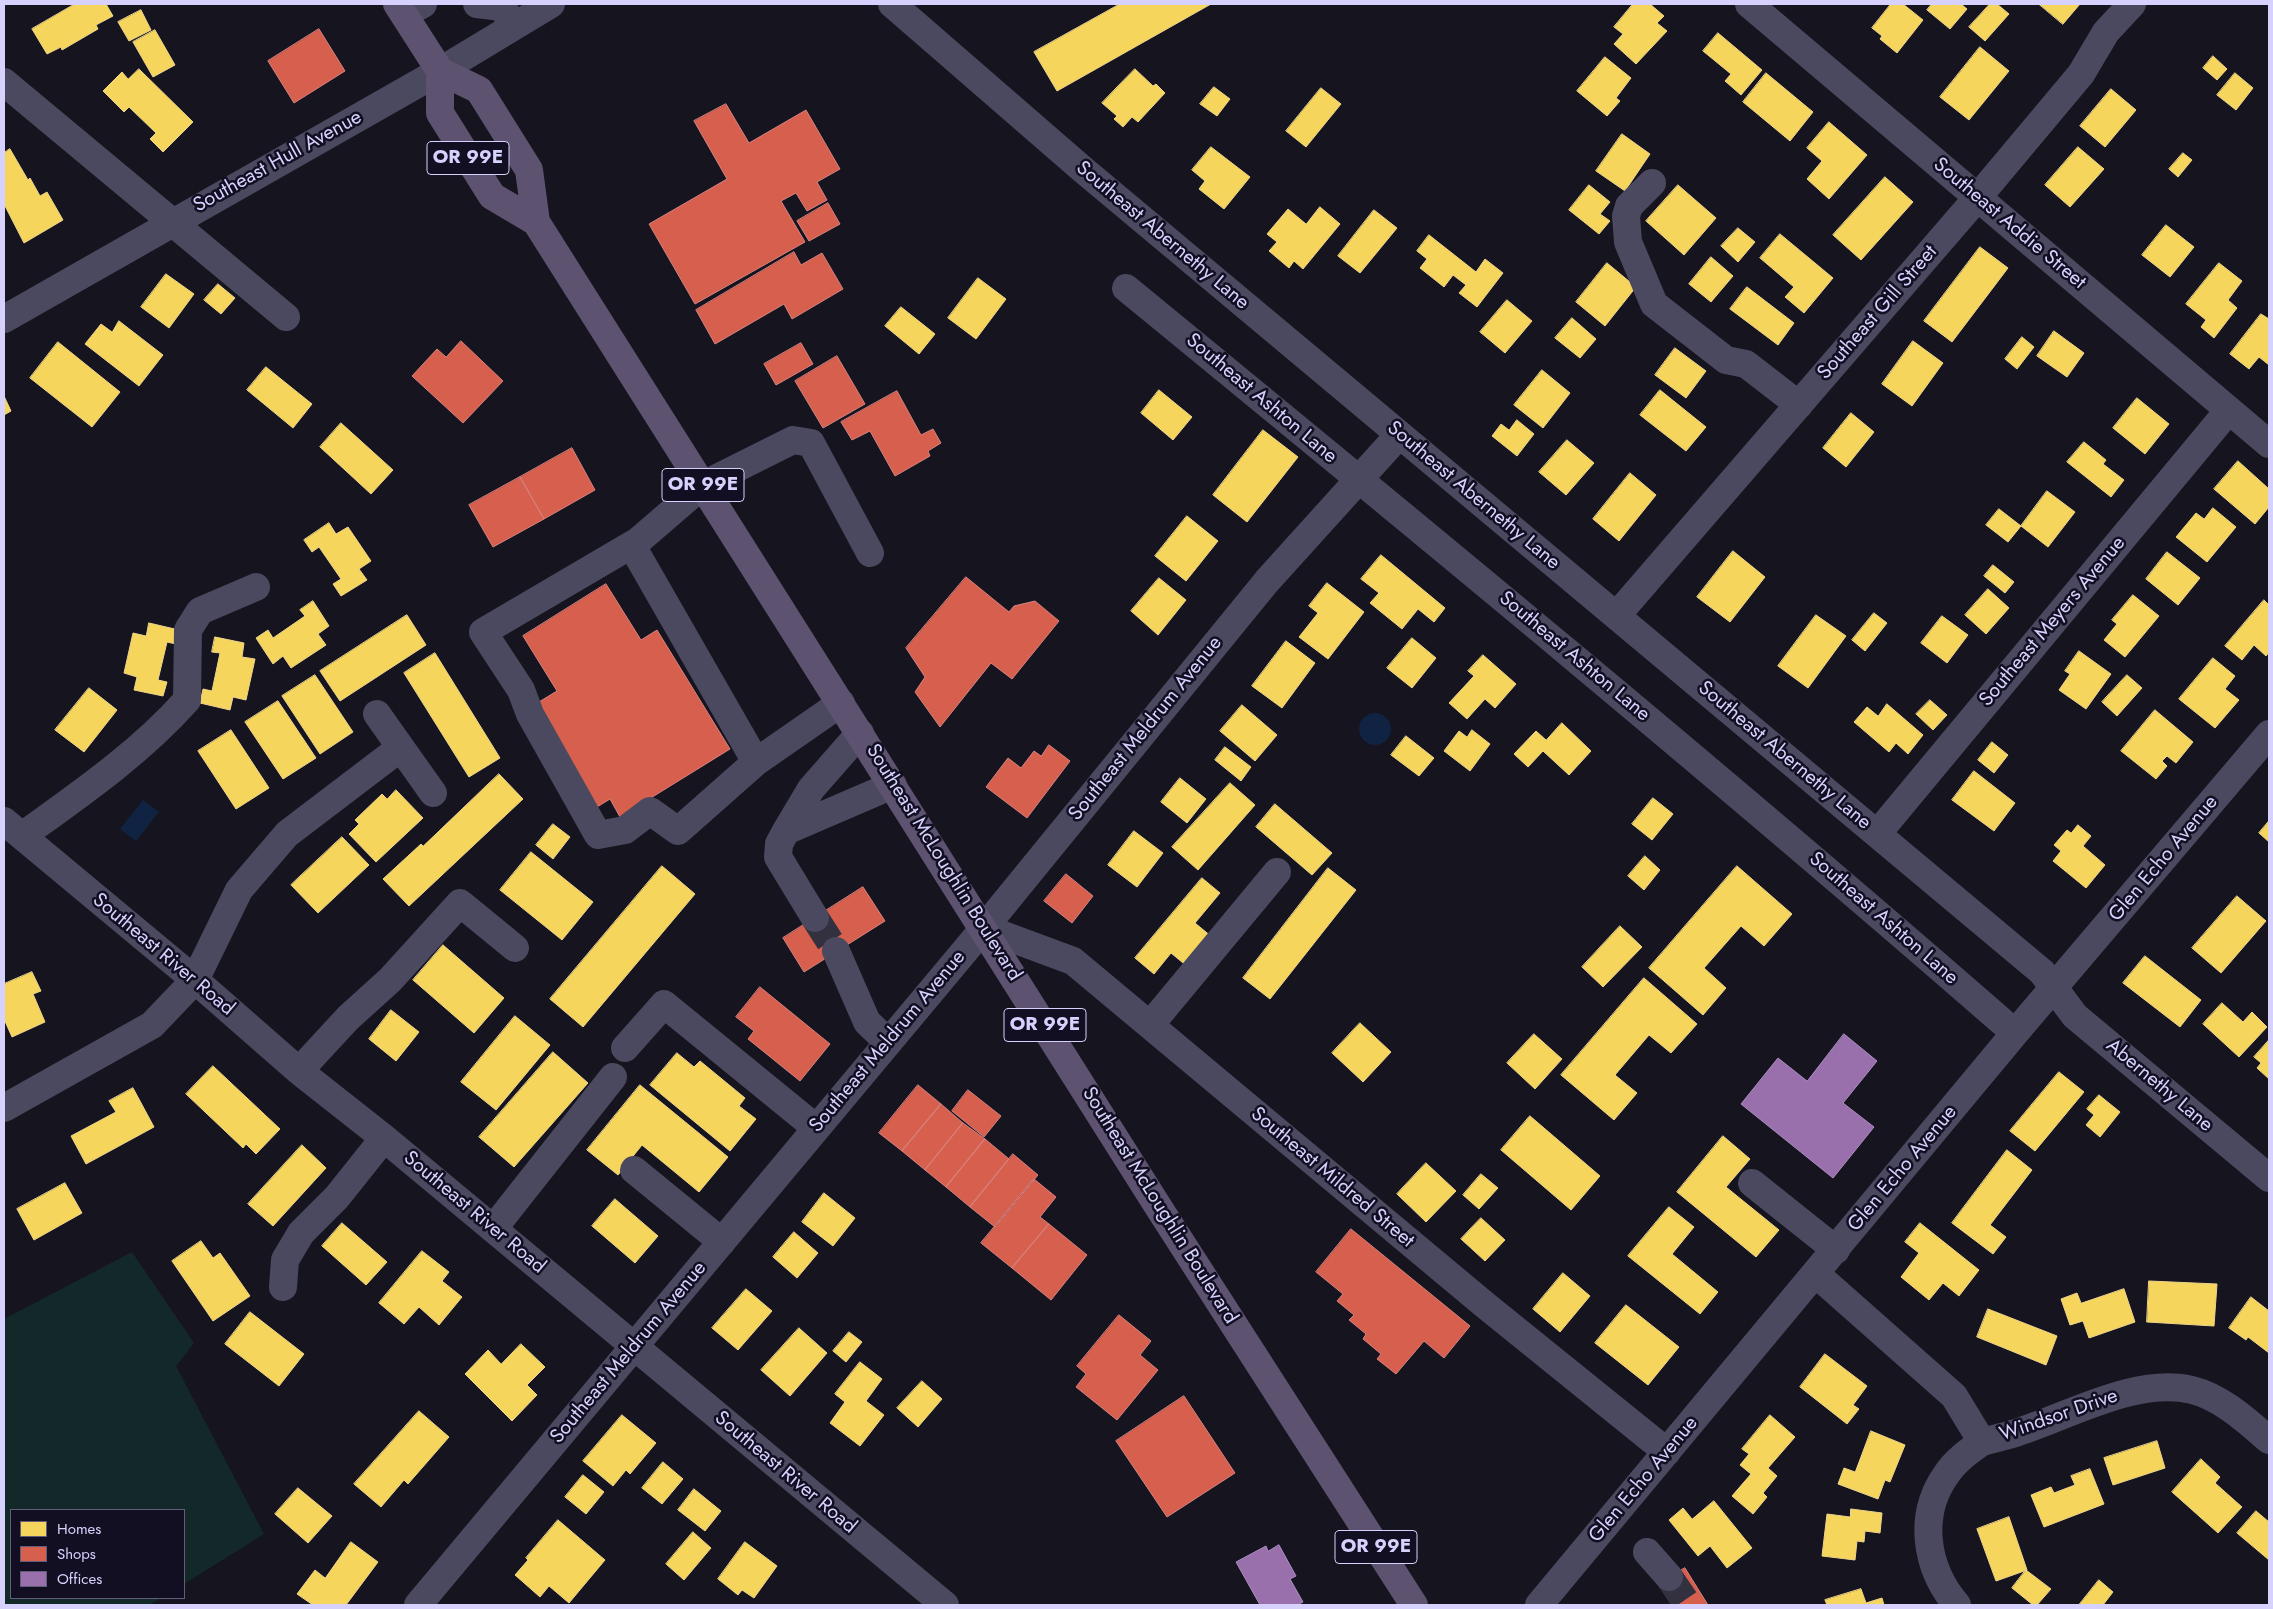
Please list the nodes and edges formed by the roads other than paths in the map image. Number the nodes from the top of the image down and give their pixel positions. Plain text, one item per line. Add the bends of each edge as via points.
1 (477, 4) edge
2 (551, 4) edge
3 (892, 4) edge
4 (1749, 4) edge
5 (2132, 4) edge
6 (408, 7) edge
7 (514, 26) junction
8 (440, 71) junction
9 (4, 82) edge
10 (1652, 184) dead end
11 (1978, 198) junction
12 (173, 222) junction
13 (536, 222) junction
14 (1126, 288) dead end
15 (286, 317) dead end
16 (4, 319) edge
17 (1799, 405) junction
18 (2229, 410) junction
19 (1399, 435) junction
20 (2269, 444) edge
21 (1358, 479) junction
22 (703, 485) junction
23 (638, 541) junction
24 (870, 553) dead end
25 (256, 586) dead end
26 (1617, 616) junction
27 (841, 703) junction
28 (377, 714) dead end
29 (860, 733) junction
30 (2269, 734) edge
31 (400, 748) junction
32 (756, 762) junction
33 (893, 785) junction
34 (433, 793) dead end
35 (13, 829) edge
36 (786, 831) junction
37 (1878, 834) junction
38 (1277, 872) dead end
39 (815, 918) tunnel mouth
40 (984, 928) junction
41 (515, 948) dead end
42 (836, 951) tunnel mouth
43 (195, 980) junction
44 (2054, 988) junction
45 (1150, 1025) junction
46 (2015, 1034) junction
47 (888, 1042) junction
48 (625, 1048) dead end
49 (299, 1072) junction
50 (613, 1077) dead end
51 (4, 1108) edge
52 (816, 1128) junction
53 (384, 1138) junction
54 (634, 1170) dead end
55 (2269, 1178) edge
56 (1752, 1183) dead end
57 (493, 1228) junction
58 (722, 1242) junction
59 (1836, 1250) junction
60 (1816, 1274) junction
61 (283, 1286) dead end
62 (634, 1347) junction
63 (2269, 1440) edge
64 (1982, 1442) junction
65 (1667, 1452) junction
66 (1647, 1552) dead end
67 (1669, 1577) tunnel mouth
68 (418, 1605) edge
69 (945, 1605) edge
70 (1414, 1605) edge
71 (1539, 1605) edge
72 (1957, 1605) edge

1 - 7 street via 502,7
2 - 7 street, Southeast Hull Avenue
3 - 19 street, Southeast Abernethy Lane via 1081,168
4 - 11 street, Southeast Addie Street
5 - 11 street, Southeast Gill Street via 2106,32 2081,74
6 - 8 main road
7 - 8 street, Southeast Hull Avenue
8 - 12 street, Southeast Hull Avenue
8 - 13 main road, Southeast McLoughlin Boulevard / OR 99E via 479,90 529,170
8 - 13 main road, Southeast McLoughlin Boulevard / OR 99E via 440,113 492,196
9 - 12 street
10 - 17 street via 1629,206 1626,216 1628,242 1654,304 1726,360 1746,364
11 - 17 street, Southeast Gill Street
11 - 18 street, Southeast Addie Street
12 - 15 street
12 - 16 street, Southeast Hull Avenue
13 - 22 main road, Southeast McLoughlin Boulevard / OR 99E
14 - 21 street, Southeast Ashton Lane
17 - 26 street, Southeast Gill Street
18 - 20 street, Southeast Addie Street
18 - 37 street, Southeast Meyers Avenue
19 - 21 street, Southeast Meldrum Avenue
19 - 26 street, Southeast Abernethy Lane
21 - 40 street, Southeast Meldrum Avenue via 1267,581
21 - 46 street, Southeast Ashton Lane via 1693,756
22 - 23 street
22 - 24 street via 793,440 811,443
22 - 27 main road, Southeast McLoughlin Boulevard / OR 99E
23 - 32 street via 635,552
23 - 32 street via 483,632 521,690 530,714 598,834 625,830 650,811 678,831
25 - 35 street via 200,611 188,630 187,700 174,715 92,785
26 - 37 street, Southeast Abernethy Lane
27 - 29 main road, Southeast McLoughlin Boulevard / OR 99E
27 - 32 street
28 - 31 street
29 - 33 main road, Southeast McLoughlin Boulevard / OR 99E
29 - 36 street via 811,789
30 - 44 street, Glen Echo Avenue
31 - 34 street
31 - 43 street via 287,834 239,890
33 - 36 street
33 - 40 main road, Southeast McLoughlin Boulevard / OR 99E
35 - 43 street, Southeast River Road
36 - 39 street via 779,844 778,857
37 - 44 street, Southeast Abernethy Lane via 2042,972
38 - 45 street
40 - 45 street, Southeast Mildred Street via 1073,961
40 - 47 street, Southeast Meldrum Avenue
40 - 70 main road, Southeast McLoughlin Boulevard / OR 99E
41 - 49 street via 460,903
42 - 47 street via 867,1022
43 - 49 street, Southeast River Road
43 - 51 street via 152,1025
44 - 46 street, Glen Echo Avenue
44 - 55 street, Abernethy Lane via 2075,1016
45 - 65 street, Southeast Mildred Street via 1485,1305
46 - 59 street, Glen Echo Avenue
47 - 52 street, Southeast Meldrum Avenue
48 - 52 street via 664,1004
49 - 53 street, Southeast River Road
50 - 57 street
52 - 58 street, Southeast Meldrum Avenue
53 - 57 street, Southeast River Road
53 - 61 street via 337,1197 301,1233 285,1260
54 - 58 street
56 - 59 street
57 - 62 street, Southeast River Road
58 - 62 street, Southeast Meldrum Avenue
59 - 60 street, Glen Echo Avenue
60 - 64 street, Windsor Drive via 1954,1396
60 - 65 street, Glen Echo Avenue
62 - 68 street, Southeast Meldrum Avenue
62 - 69 street, Southeast River Road
63 - 64 street, Windsor Drive via 2215,1400 2192,1390 2173,1388 2123,1394 2012,1435
64 - 72 street via 1962,1456 1945,1475 1934,1496 1928,1521 1928,1545 1934,1570 1944,1591
65 - 71 street, Glen Echo Avenue
66 - 67 street

